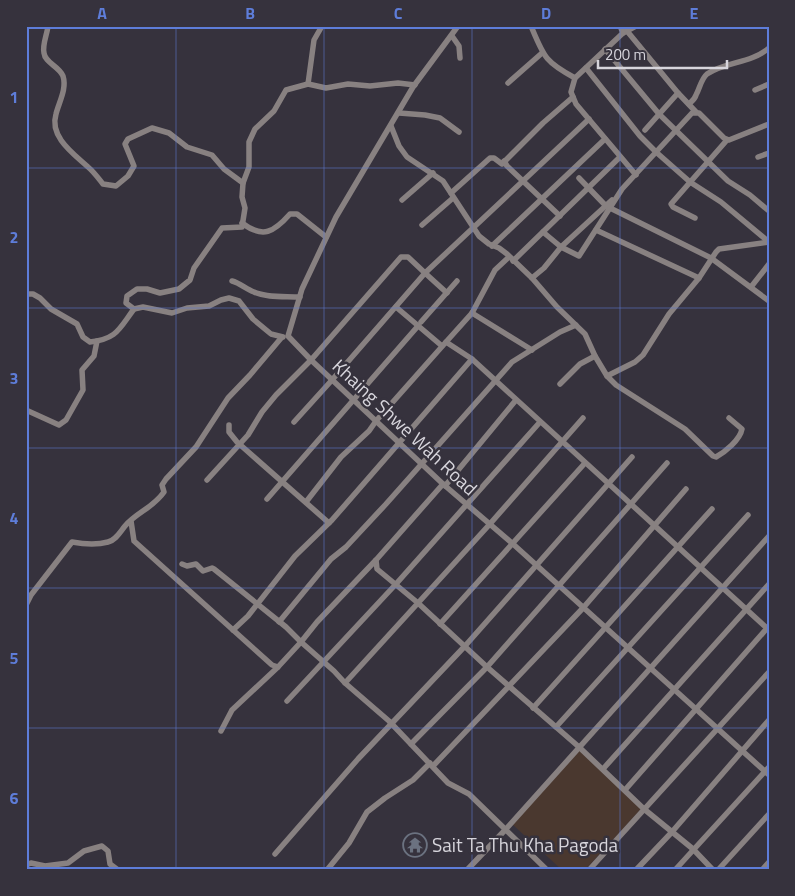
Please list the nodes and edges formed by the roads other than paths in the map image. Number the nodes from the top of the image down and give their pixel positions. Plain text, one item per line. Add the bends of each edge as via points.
1 (48, 26) edge
2 (322, 26) edge
3 (531, 26) edge
4 (620, 26) edge
5 (636, 26) edge
6 (455, 27) edge
7 (625, 32) junction
8 (452, 36) junction
9 (769, 48) edge
10 (605, 49) junction
11 (542, 53) junction
12 (460, 58) dead end
13 (586, 68) junction
14 (575, 78) junction
15 (308, 84) junction
16 (508, 84) dead end
17 (769, 84) edge
18 (415, 85) junction
19 (755, 90) dead end
20 (678, 93) junction
21 (573, 97) junction
22 (689, 104) junction
23 (696, 112) junction
24 (399, 113) junction
25 (659, 114) junction
26 (588, 120) junction
27 (769, 124) edge
28 (391, 126) junction
29 (645, 130) dead end
30 (676, 131) junction
31 (459, 132) dead end
32 (605, 139) junction
33 (727, 140) junction
34 (656, 152) junction
35 (769, 153) edge
36 (620, 157) junction
37 (758, 158) dead end
38 (504, 162) junction
39 (709, 162) junction
40 (434, 173) junction
41 (636, 175) junction
42 (579, 178) dead end
43 (523, 182) junction
44 (690, 182) junction
45 (243, 183) junction
46 (588, 188) junction
47 (452, 195) junction
48 (542, 199) junction
49 (402, 200) dead end
50 (608, 207) junction
51 (769, 211) edge
52 (560, 216) junction
53 (695, 218) dead end
54 (242, 223) junction
55 (422, 225) dead end
56 (474, 227) junction
57 (596, 230) junction
58 (543, 232) junction
59 (326, 238) junction
60 (769, 242) edge
61 (492, 246) junction
62 (562, 247) junction
63 (711, 258) junction
64 (511, 259) junction
65 (769, 264) edge
66 (425, 273) junction
67 (532, 278) junction
68 (699, 278) junction
69 (457, 280) dead end
70 (232, 281) dead end
71 (751, 287) junction
72 (447, 293) junction
73 (26, 294) edge
74 (300, 296) junction
75 (769, 300) edge
76 (131, 307) junction
77 (396, 307) junction
78 (472, 313) junction
79 (420, 324) junction
80 (576, 325) junction
81 (285, 336) junction
82 (97, 341) junction
83 (444, 344) junction
84 (532, 350) junction
85 (595, 356) junction
86 (472, 359) junction
87 (310, 360) junction
88 (607, 376) junction
89 (332, 380) junction
90 (495, 380) junction
91 (560, 384) dead end
92 (516, 400) junction
93 (354, 401) junction
94 (26, 410) edge
95 (583, 418) dead end
96 (729, 418) dead end
97 (376, 421) junction
98 (294, 422) dead end
99 (540, 422) junction
100 (229, 425) dead end
101 (562, 442) junction
102 (239, 443) junction
103 (399, 444) junction
104 (632, 457) dead end
105 (421, 463) junction
106 (585, 463) junction
107 (667, 463) dead end
108 (207, 480) dead end
109 (282, 482) junction
110 (608, 484) junction
111 (444, 485) junction
112 (686, 489) dead end
113 (268, 499) dead end
114 (306, 502) junction
115 (468, 505) junction
116 (631, 505) junction
117 (712, 510) dead end
118 (748, 514) dead end
119 (131, 520) junction
120 (328, 523) junction
121 (490, 525) junction
122 (655, 526) junction
123 (769, 536) edge
124 (513, 544) junction
125 (678, 547) junction
126 (376, 560) junction
127 (182, 564) dead end
128 (536, 566) junction
129 (700, 567) junction
130 (396, 584) junction
131 (769, 584) edge
132 (558, 586) junction
133 (722, 587) junction
134 (418, 603) junction
135 (258, 604) junction
136 (26, 605) edge
137 (583, 608) junction
138 (746, 609) junction
139 (279, 622) junction
140 (440, 624) junction
141 (606, 628) junction
142 (768, 628) edge
143 (232, 630) junction
144 (301, 642) junction
145 (465, 646) junction
146 (628, 647) junction
147 (322, 661) junction
148 (278, 667) junction
149 (487, 667) junction
150 (650, 667) junction
151 (769, 672) edge
152 (345, 683) junction
153 (509, 686) junction
154 (674, 689) junction
155 (287, 701) dead end
156 (533, 708) junction
157 (696, 709) junction
158 (769, 720) edge
159 (391, 724) junction
160 (556, 727) junction
161 (717, 729) junction
162 (221, 731) dead end
163 (411, 744) junction
164 (580, 747) junction
165 (742, 752) junction
166 (432, 764) junction
167 (603, 769) junction
168 (768, 771) edge
169 (625, 790) junction
170 (644, 809) junction
171 (769, 814) edge
172 (506, 829) junction
173 (671, 833) junction
174 (693, 849) junction
175 (275, 854) dead end
176 (769, 862) edge
177 (26, 865) edge
178 (118, 870) edge
179 (327, 870) edge
180 (467, 870) edge
181 (548, 870) edge
182 (589, 870) edge
183 (636, 870) edge
184 (675, 870) edge
185 (713, 870) edge
186 (718, 870) edge
187 (762, 870) edge

1 - 45 street via 43,52 64,78 54,124 65,147 104,184 116,186 128,176 134,166 124,144 152,128 168,133 187,147 212,155
2 - 15 street via 314,40
3 - 11 street
4 - 7 street
5 - 7 street
6 - 8 street
7 - 10 street
7 - 20 street
8 - 12 street via 459,46
8 - 18 street
9 - 22 street via 756,57 708,74
10 - 13 street
10 - 25 street
11 - 14 street via 555,67
11 - 16 street
13 - 14 street
13 - 34 street
14 - 21 street via 570,92
15 - 18 street via 326,88 348,84
15 - 45 street via 286,90 274,111 255,129 249,142 249,167
17 - 19 street
18 - 24 street
20 - 22 street
20 - 25 street
21 - 26 street
21 - 38 street
22 - 23 street
23 - 30 street
23 - 33 street
24 - 28 street
24 - 31 street via 440,118
25 - 29 street
25 - 30 street
26 - 32 street
26 - 43 street
27 - 33 street
28 - 40 street via 407,157
28 - 59 street
30 - 34 street
30 - 39 street
32 - 36 street
32 - 48 street
33 - 39 street
34 - 41 street
34 - 44 street
35 - 37 street
36 - 41 street
36 - 46 street
38 - 43 street
38 - 47 street via 490,158
39 - 44 street
39 - 51 street via 728,181
40 - 47 street
40 - 49 street
41 - 50 street
42 - 46 street
43 - 48 street
43 - 56 street
44 - 53 street via 671,206
44 - 60 street via 727,206
45 - 54 street via 245,208
46 - 50 street
46 - 52 street
47 - 55 street
47 - 56 street
48 - 52 street
48 - 61 street
50 - 57 street
50 - 62 street
50 - 63 street
52 - 58 street
54 - 59 street via 252,230 268,232 279,227 290,214 297,214
54 - 76 street via 242,226 222,228 194,268 190,280 179,289 160,293 137,289 127,296 126,303
56 - 61 street via 479,236
56 - 66 street
57 - 62 street via 579,256
57 - 68 street
58 - 62 street
58 - 64 street
59 - 74 street
60 - 63 street via 719,249
61 - 64 street
62 - 67 street
63 - 68 street
63 - 71 street
64 - 67 street
64 - 78 street via 495,270
65 - 71 street
66 - 72 street
66 - 77 street
66 - 87 street via 408,257 401,257
67 - 80 street
68 - 88 street via 669,314 643,355
69 - 72 street
70 - 74 street via 253,292
71 - 75 street
72 - 79 street
73 - 82 street via 40,298 51,310 77,324 83,337 90,342
74 - 81 street
76 - 81 street via 172,313 209,306 229,298 239,301 271,334
76 - 82 street via 115,335
77 - 79 street
77 - 89 street
78 - 83 street
78 - 84 street
79 - 83 street
79 - 93 street
80 - 84 street
80 - 85 street via 585,334
81 - 87 street, Khaing Shwe Wah Road
81 - 119 street via 228,398 196,447 166,479 162,485 164,492 157,502
82 - 94 street via 94,356 82,370 83,390 66,420 60,425
83 - 86 street
83 - 97 street
84 - 90 street via 512,362
85 - 88 street
85 - 91 street via 580,364
86 - 90 street
86 - 103 street
87 - 89 street, Khaing Shwe Wah Road
87 - 102 street via 276,395
88 - 96 street via 685,429 713,456 721,454 742,433 742,429
89 - 93 street, Khaing Shwe Wah Road
89 - 98 street
90 - 92 street
90 - 105 street
92 - 99 street
92 - 111 street
93 - 97 street, Khaing Shwe Wah Road
93 - 109 street
95 - 101 street
97 - 103 street, Khaing Shwe Wah Road
97 - 114 street via 370,432 341,457
99 - 101 street
99 - 115 street
100 - 102 street via 229,432
101 - 106 street
101 - 121 street
102 - 108 street
102 - 109 street
103 - 105 street, Khaing Shwe Wah Road
103 - 120 street
104 - 110 street
105 - 111 street, Khaing Shwe Wah Road
105 - 139 street via 346,547 331,558
106 - 110 street
106 - 124 street
107 - 116 street
109 - 113 street
109 - 114 street
110 - 116 street
110 - 128 street
111 - 115 street, Khaing Shwe Wah Road
111 - 126 street
112 - 122 street
114 - 120 street
115 - 121 street, Khaing Shwe Wah Road
115 - 130 street
116 - 122 street
116 - 132 street
117 - 125 street
118 - 129 street
119 - 136 street via 110,542 72,542
119 - 143 street via 134,541
120 - 135 street via 295,556
121 - 124 street, Khaing Shwe Wah Road
121 - 134 street
122 - 125 street
122 - 137 street
123 - 133 street
124 - 128 street, Khaing Shwe Wah Road
124 - 140 street
125 - 129 street
125 - 141 street
126 - 130 street via 377,569
126 - 144 street
127 - 135 street via 195,563 203,571 214,569
128 - 132 street, Khaing Shwe Wah Road
128 - 145 street
129 - 133 street
129 - 146 street
130 - 134 street
130 - 147 street
131 - 138 street
132 - 137 street, Khaing Shwe Wah Road
132 - 149 street
133 - 138 street
133 - 150 street
134 - 140 street
134 - 152 street
135 - 139 street
135 - 143 street
137 - 141 street, Khaing Shwe Wah Road
137 - 153 street
138 - 142 street
138 - 154 street
139 - 144 street
140 - 145 street
141 - 146 street, Khaing Shwe Wah Road
141 - 156 street
142 - 157 street
143 - 148 street
144 - 147 street
144 - 148 street
145 - 149 street
145 - 159 street
146 - 150 street, Khaing Shwe Wah Road
146 - 160 street
147 - 152 street
147 - 155 street
148 - 162 street via 232,710
149 - 153 street
149 - 163 street
150 - 154 street, Khaing Shwe Wah Road
150 - 164 street
151 - 161 street
152 - 159 street
153 - 156 street
153 - 166 street
154 - 157 street, Khaing Shwe Wah Road
154 - 167 street
156 - 160 street
157 - 161 street, Khaing Shwe Wah Road
157 - 169 street
158 - 165 street
159 - 163 street
159 - 175 street
160 - 164 street
161 - 165 street, Khaing Shwe Wah Road
161 - 170 street
163 - 166 street
164 - 167 street
164 - 172 street
165 - 168 street, Khaing Shwe Wah Road
165 - 173 street
166 - 172 street via 448,783 469,794
166 - 179 street via 367,812 349,843
167 - 169 street
168 - 174 street
169 - 170 street
170 - 173 street
170 - 182 street
171 - 186 street
172 - 180 street
172 - 181 street
173 - 174 street
173 - 183 street
174 - 184 street
174 - 185 street
176 - 187 street
177 - 178 street via 68,863 84,851 102,846 108,851 110,864

